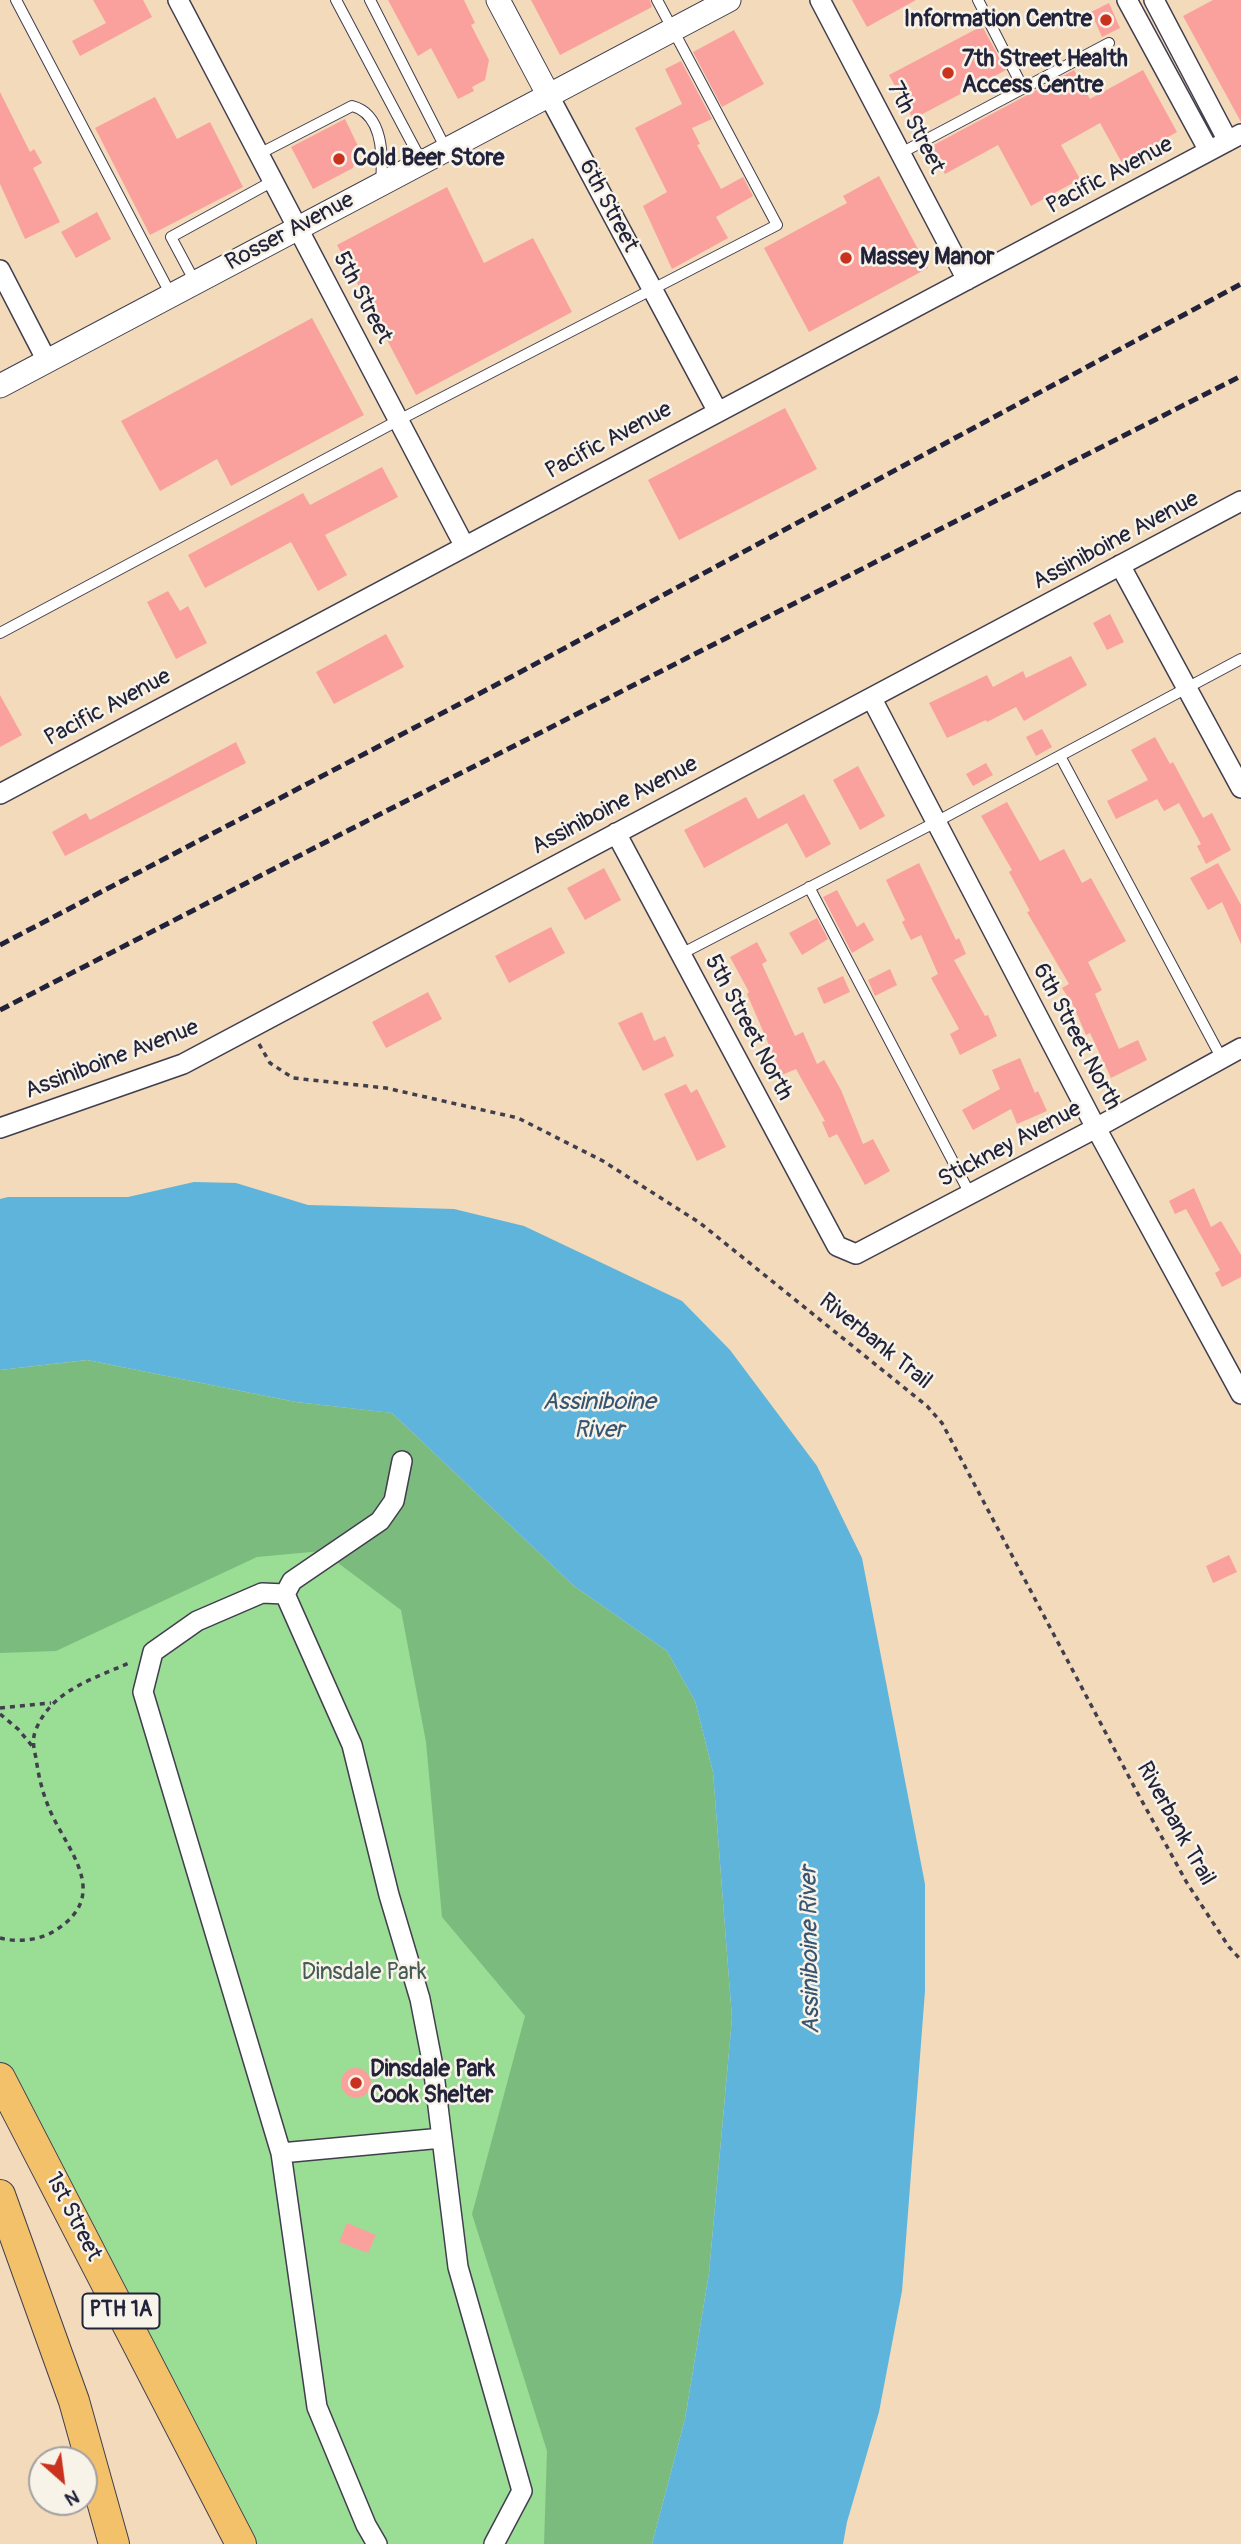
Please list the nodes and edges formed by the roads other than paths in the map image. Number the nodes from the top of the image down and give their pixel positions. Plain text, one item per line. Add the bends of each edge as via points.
1 (16, 0) edge
2 (178, 0) edge
3 (336, 0) edge
4 (370, 0) edge
5 (498, 0) edge
6 (657, 0) edge
7 (729, 0) edge
8 (820, 0) edge
9 (978, 0) edge
10 (1128, 0) edge
11 (1154, 0) edge
12 (673, 29) junction
13 (1109, 43) dead end
14 (1023, 88) junction
15 (549, 96) junction
16 (1234, 137) edge
17 (447, 149) junction
18 (1209, 151) junction
19 (901, 153) junction
20 (259, 154) junction
21 (422, 162) junction
22 (273, 181) junction
23 (381, 184) junction
24 (298, 228) junction
25 (0, 270) edge
26 (967, 280) junction
27 (195, 283) junction
28 (653, 289) junction
29 (171, 295) junction
30 (47, 361) junction
31 (0, 386) edge
32 (719, 412) junction
33 (400, 420) junction
34 (1241, 501) edge
35 (464, 545) junction
36 (1120, 565) junction
37 (0, 633) edge
38 (1241, 659) edge
39 (1187, 688) junction
40 (872, 699) junction
41 (1060, 755) junction
42 (1241, 788) edge
43 (0, 794) edge
44 (936, 822) junction
45 (616, 833) junction
46 (809, 887) junction
47 (681, 954) junction
48 (1241, 1048) edge
49 (1222, 1059) junction
50 (0, 1128) edge
51 (1096, 1128) junction
52 (970, 1194) junction
53 (837, 1246) joint
54 (1241, 1394) edge
55 (402, 1461) dead end
56 (285, 1594) junction
57 (0, 2078) edge
58 (442, 2137) junction
59 (281, 2153) junction
60 (0, 2195) edge
61 (114, 2544) edge
62 (241, 2544) edge
63 (377, 2544) edge
64 (494, 2544) edge

1 - 29 lane
2 - 20 street, 5th Street
3 - 21 lane
4 - 17 lane
5 - 15 street, 6th Street
6 - 12 lane
7 - 12 street, Rosser Avenue
8 - 19 street, 7th Street
9 - 14 lane
10 - 18 street
11 - 16 street
12 - 15 street, Rosser Avenue
12 - 28 lane via 777,225
13 - 14 lane
14 - 19 lane
15 - 17 street, Rosser Avenue
15 - 28 street, 6th Street
16 - 18 street, Pacific Avenue
17 - 21 street, Rosser Avenue
18 - 26 street, Pacific Avenue
19 - 26 street, 7th Street
20 - 22 street, 5th Street
20 - 23 lane via 352,106 362,110 378,132 383,157
21 - 23 street, Rosser Avenue
22 - 24 street, 5th Street
22 - 27 lane via 171,237
23 - 24 street, Rosser Avenue
24 - 27 street, Rosser Avenue
24 - 33 street, 5th Street
25 - 30 street
26 - 32 street, Pacific Avenue
27 - 29 street, Rosser Avenue
28 - 32 street, 6th Street
28 - 33 lane
29 - 30 street, Rosser Avenue
30 - 31 street, Rosser Avenue
32 - 35 street, Pacific Avenue
33 - 35 street, 5th Street
33 - 37 lane
34 - 36 street, Assiniboine Avenue
35 - 43 street, Pacific Avenue
36 - 39 street
36 - 40 street, Assiniboine Avenue
38 - 39 lane
39 - 41 lane
39 - 42 street
40 - 44 street, 6th Street North
40 - 45 street, Assiniboine Avenue
41 - 44 lane
41 - 49 lane
44 - 46 lane
44 - 51 street, 6th Street North
45 - 47 street, 5th Street North
45 - 50 street, Assiniboine Avenue via 183,1064
46 - 47 lane
46 - 52 lane
47 - 53 street, 5th Street North
48 - 49 street, Stickney Avenue
49 - 51 street, Stickney Avenue
51 - 52 street, Stickney Avenue
51 - 54 street, 6th Street North
52 - 53 street, Stickney Avenue via 856,1254
55 - 56 street via 394,1501 380,1521 292,1581
56 - 58 street via 352,1745 420,1999
56 - 59 street via 262,1593 197,1621 153,1652 143,1692
57 - 62 main road, 1st Street / PTH 1A
58 - 59 street
58 - 64 street via 458,2267 522,2491
59 - 63 street via 317,2407
60 - 61 main road, PTH 1A via 74,2401

